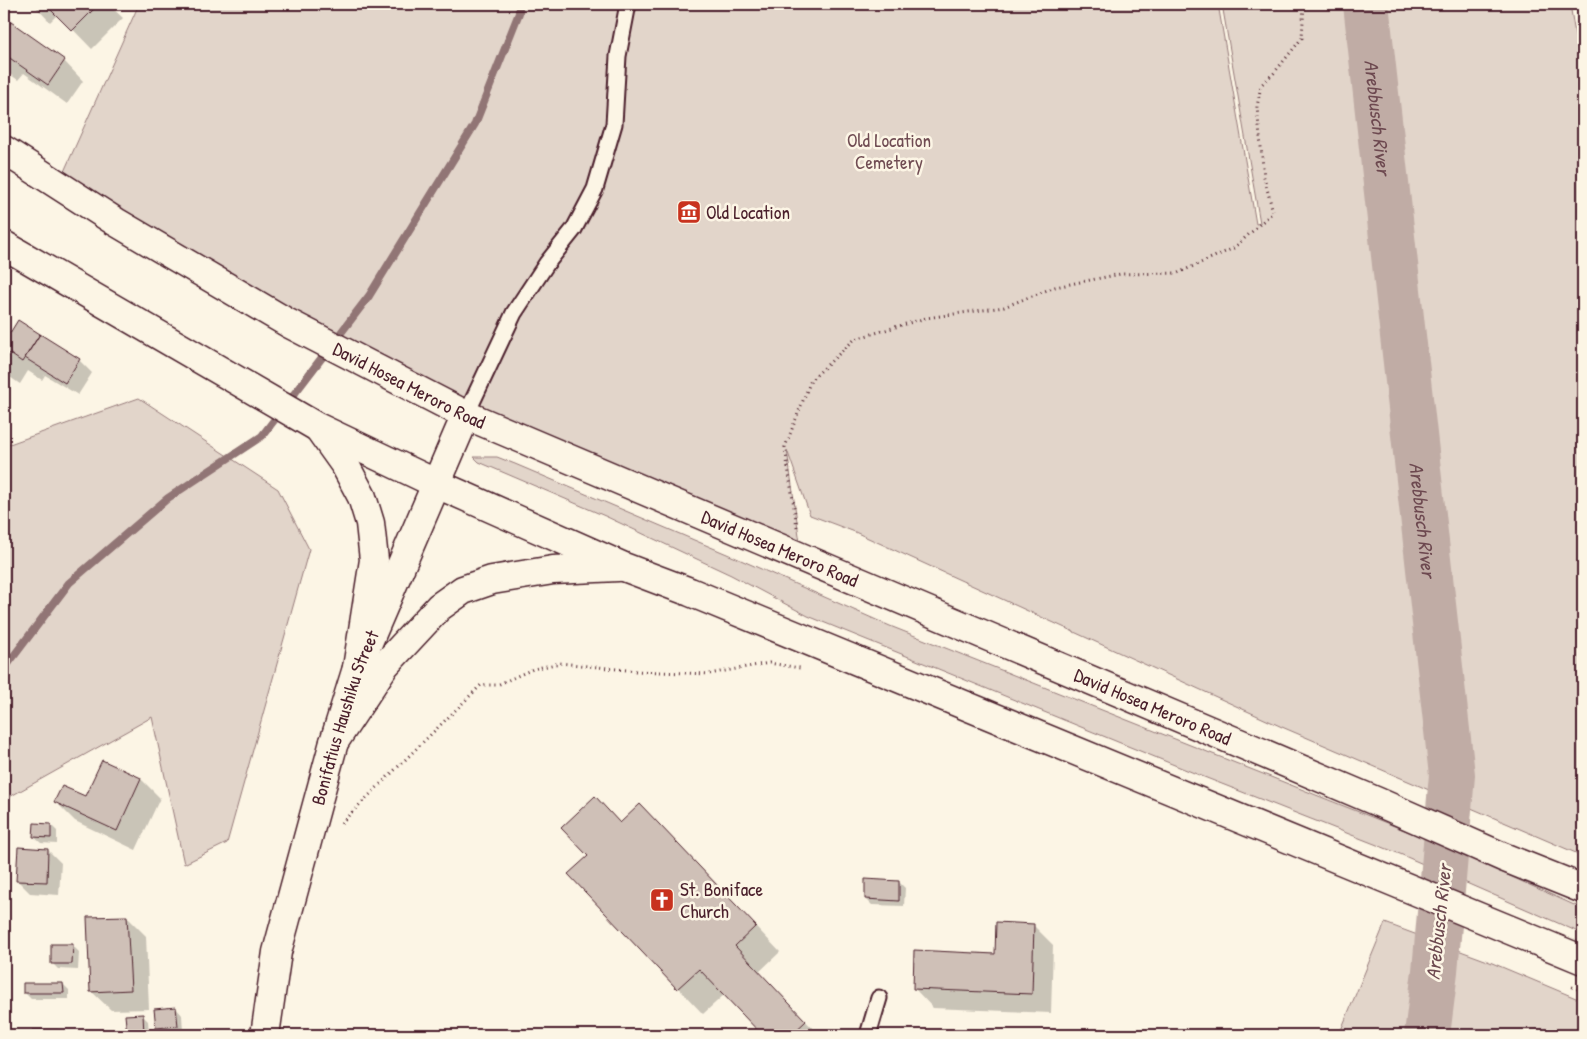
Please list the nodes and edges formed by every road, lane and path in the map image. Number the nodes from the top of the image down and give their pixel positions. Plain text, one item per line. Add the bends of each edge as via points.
1 (628, 4) edge
2 (1304, 4) edge
3 (4, 150) edge
4 (4, 245) edge
5 (466, 415) junction
6 (311, 423) junction
7 (437, 484) junction
8 (802, 557) junction
9 (624, 567) junction
10 (357, 668) junction
11 (802, 668) dead end
12 (334, 742) junction
13 (336, 831) dead end
14 (1583, 889) edge
15 (1583, 960) edge
16 (878, 998) dead end
17 (265, 1035) edge
18 (868, 1035) edge

1 - 5 lane via 618,56 614,124 595,189 574,229 514,313
2 - 8 path via 1302,38 1274,74 1261,85 1257,107 1264,177 1273,212 1234,248 1178,273 1121,274 1055,287 1004,307 926,318 855,339 811,380 786,447
3 - 5 main road, David Hosea Meroro Road via 116,222 288,323
4 - 6 main road
5 - 7 main road, Bonifatius Haushiku Street
5 - 8 main road, David Hosea Meroro Road
6 - 7 main road
6 - 10 main road via 345,465 362,497 370,523 374,560
7 - 9 main road
7 - 10 main road, Bonifatius Haushiku Street
8 - 14 main road, David Hosea Meroro Road
9 - 12 main road via 553,570 492,580 463,590 439,607 384,665
9 - 15 main road
10 - 12 main road, Bonifatius Haushiku Street
11 - 13 path via 769,664 709,674 560,663 533,669 497,685 480,685
12 - 17 main road, Bonifatius Haushiku Street via 277,952
16 - 18 lane

